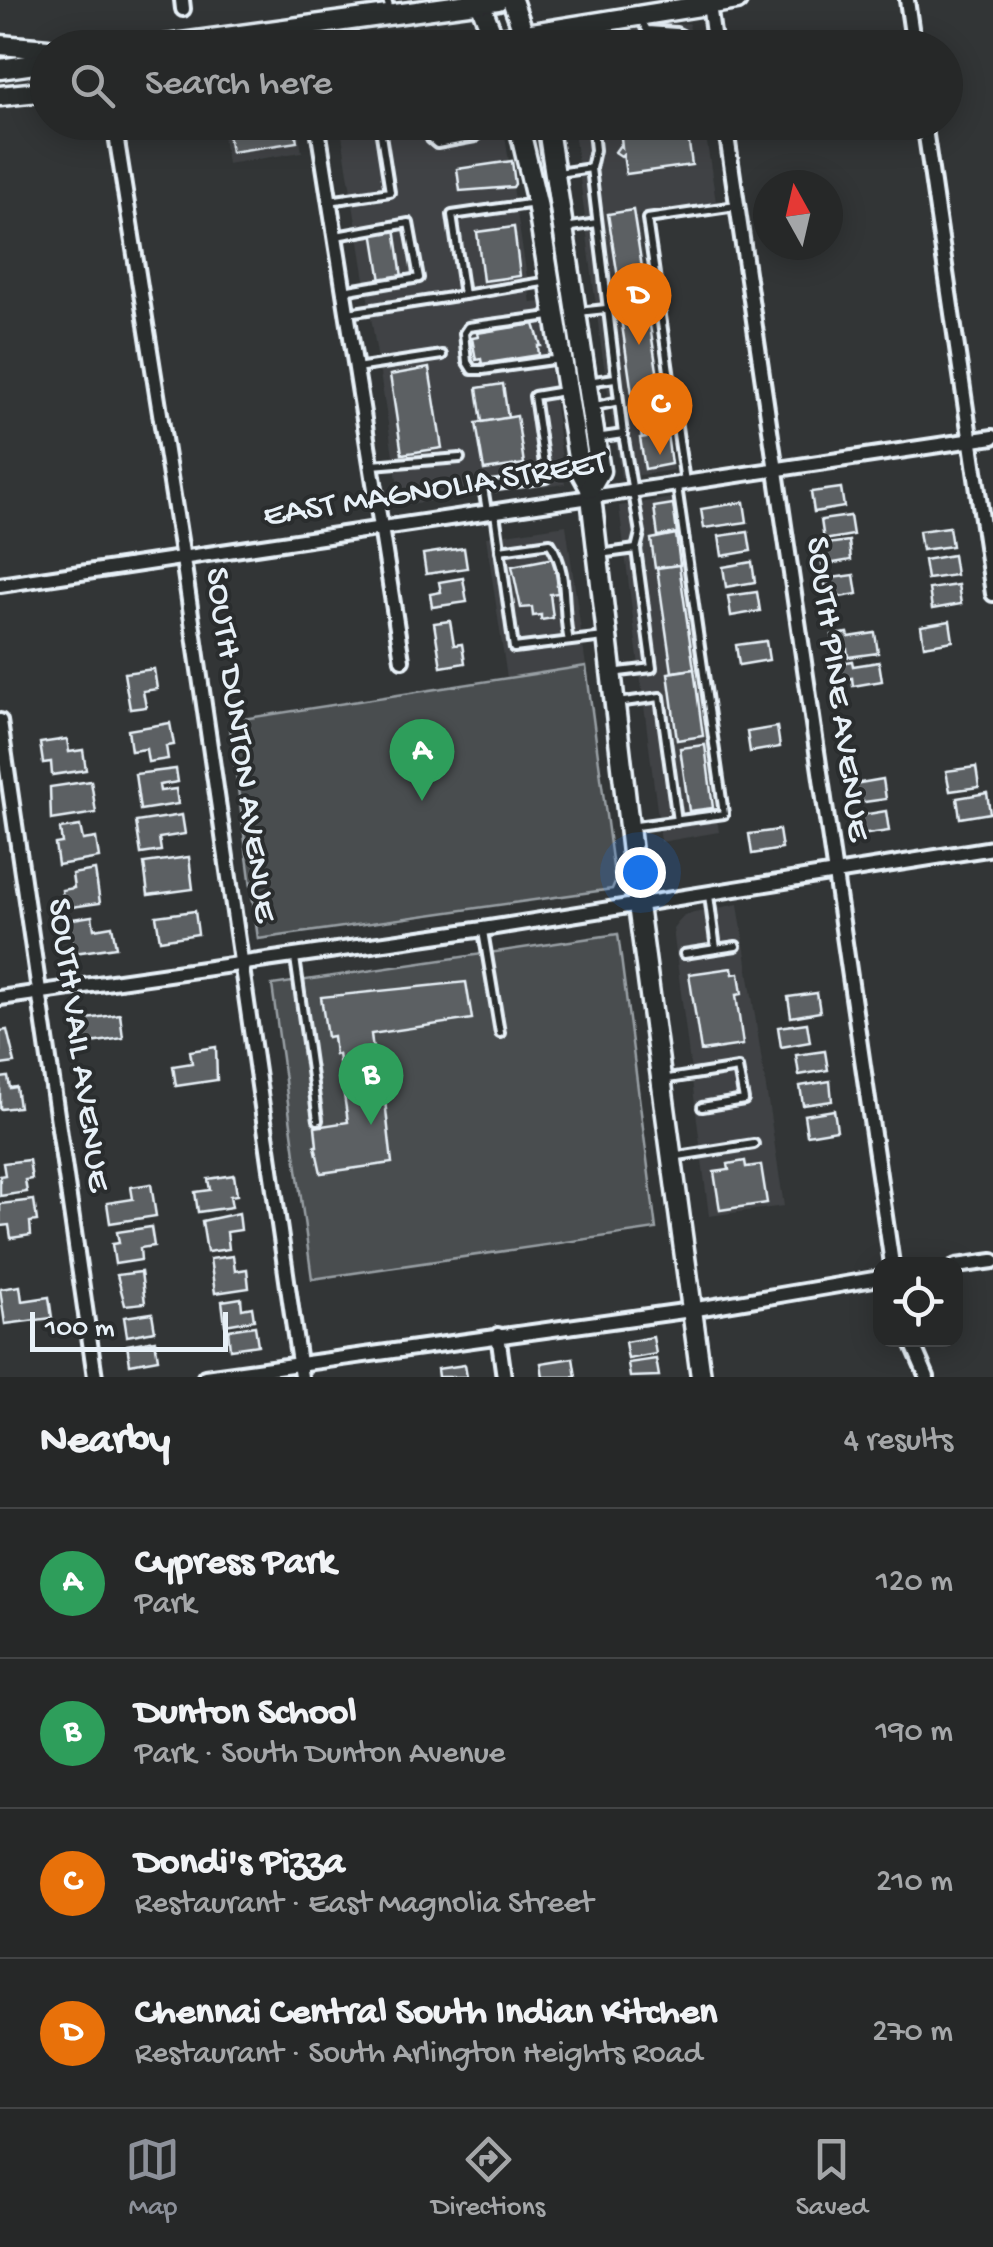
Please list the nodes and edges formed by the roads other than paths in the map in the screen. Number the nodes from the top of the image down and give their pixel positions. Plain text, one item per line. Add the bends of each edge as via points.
1 (512, 0) edge
2 (737, 0) edge
3 (907, 0) edge
4 (486, 1) edge
5 (709, 4) junction
6 (389, 7) edge
7 (638, 16) junction
8 (253, 30) edge
9 (493, 30) edge
10 (523, 30) edge
11 (576, 30) edge
12 (647, 30) edge
13 (713, 30) edge
14 (911, 30) edge
15 (0, 45) edge
16 (30, 48) edge
17 (30, 65) edge
18 (0, 69) edge
19 (30, 92) edge
20 (0, 96) edge
21 (117, 140) edge
22 (320, 140) edge
23 (382, 140) edge
24 (432, 140) edge
25 (459, 140) edge
26 (522, 140) edge
27 (550, 140) edge
28 (594, 140) edge
29 (727, 140) edge
30 (927, 140) edge
31 (591, 168) junction
32 (556, 173) junction
33 (329, 201) junction
34 (537, 203) junction
35 (736, 206) junction
36 (597, 223) junction
37 (564, 228) junction
38 (334, 236) junction
39 (550, 281) junction
40 (344, 291) junction
41 (464, 295) junction
42 (606, 309) junction
43 (577, 312) junction
44 (347, 314) junction
45 (556, 316) junction
46 (442, 355) dead end
47 (564, 358) junction
48 (356, 368) junction
49 (616, 378) junction
50 (578, 386) junction
51 (619, 402) junction
52 (590, 407) junction
53 (623, 434) junction
54 (993, 437) edge
55 (594, 438) junction
56 (970, 440) junction
57 (460, 458) dead end
58 (371, 465) junction
59 (774, 471) junction
60 (681, 484) junction
61 (634, 491) junction
62 (590, 493) junction
63 (491, 512) junction
64 (381, 530) junction
65 (636, 549) junction
66 (500, 550) junction
67 (596, 554) junction
68 (183, 559) junction
69 (0, 585) edge
70 (993, 594) edge
71 (606, 637) junction
72 (569, 641) junction
73 (402, 660) dead end
74 (610, 673) junction
75 (614, 703) junction
76 (0, 721) edge
77 (677, 820) junction
78 (629, 827) junction
79 (993, 848) edge
80 (832, 874) junction
81 (709, 893) junction
82 (638, 905) junction
83 (483, 930) junction
84 (736, 946) dead end
85 (716, 949) junction
86 (684, 954) dead end
87 (294, 956) junction
88 (240, 964) junction
89 (40, 992) junction
90 (0, 998) edge
91 (500, 1033) dead end
92 (661, 1080) junction
93 (702, 1107) dead end
94 (318, 1120) dead end
95 (754, 1144) dead end
96 (671, 1158) junction
97 (891, 1257) edge
98 (993, 1261) edge
99 (963, 1265) edge
100 (873, 1279) edge
101 (691, 1310) junction
102 (498, 1335) junction
103 (913, 1347) edge
104 (300, 1370) edge
105 (95, 1377) edge
106 (205, 1377) edge
107 (504, 1377) edge
108 (700, 1377) edge
109 (928, 1377) edge

1 - 10 main road
2 - 5 main road
3 - 14 street
4 - 6 main road
4 - 9 main road
5 - 7 main road
5 - 13 street
6 - 8 main road
7 - 11 main road
7 - 12 lane
15 - 16 main road
17 - 18 main road
19 - 20 main road
21 - 68 street, SOUTH DUNTON AVENUE
22 - 33 street
23 - 33 lane via 390,192
24 - 25 lane
26 - 34 main road
27 - 32 main road
28 - 31 lane
29 - 35 street, SOUTH PINE AVENUE
30 - 56 street
31 - 32 lane
31 - 36 lane
32 - 37 main road
33 - 38 street
34 - 39 main road
34 - 41 lane via 452,215
35 - 59 street, SOUTH PINE AVENUE
35 - 60 lane via 647,219
36 - 37 lane
36 - 42 lane
37 - 43 main road
38 - 40 street
38 - 40 lane via 409,223 419,278
39 - 41 lane
39 - 45 main road
40 - 44 street
41 - 44 lane
42 - 43 lane
42 - 49 lane
43 - 50 main road
44 - 48 street
45 - 47 main road
45 - 47 lane via 468,327 468,362 472,370 483,370
46 - 48 lane
47 - 50 main road
48 - 58 street
49 - 50 lane
49 - 51 lane
50 - 52 main road
50 - 62 main road via 580,470
50 - 63 lane via 534,396 546,478 483,487
51 - 52 lane
51 - 53 lane
52 - 55 main road
53 - 55 lane
53 - 61 lane
54 - 56 street, EAST MAGNOLIA STREET
55 - 62 main road via 600,470
56 - 59 street, EAST MAGNOLIA STREET
56 - 70 street
57 - 58 lane
58 - 64 street
59 - 60 street, EAST MAGNOLIA STREET
59 - 80 street, SOUTH PINE AVENUE
60 - 61 street, EAST MAGNOLIA STREET
60 - 77 lane via 724,814
61 - 62 street, EAST MAGNOLIA STREET
61 - 65 lane
62 - 63 street, EAST MAGNOLIA STREET
62 - 67 main road
63 - 64 street, EAST MAGNOLIA STREET
63 - 66 lane
64 - 68 street, EAST MAGNOLIA STREET
64 - 73 street
65 - 67 lane
65 - 74 lane via 652,668
66 - 72 lane via 550,544 560,558
66 - 72 lane via 514,648
67 - 71 main road
68 - 69 street, EAST MAGNOLIA STREET
68 - 88 street, SOUTH DUNTON AVENUE
71 - 72 lane
71 - 74 main road
74 - 75 main road
75 - 77 lane via 660,697
75 - 78 main road
76 - 89 street, SOUTH VAIL AVENUE
77 - 78 lane
78 - 82 main road
79 - 80 street
80 - 81 street
80 - 97 street, SOUTH PINE AVENUE
81 - 82 street
81 - 85 lane
82 - 83 street
82 - 92 main road
83 - 87 street
83 - 91 lane
84 - 85 lane
85 - 86 lane
87 - 88 street
87 - 94 lane
88 - 89 street
88 - 104 street, SOUTH DUNTON AVENUE
89 - 90 street
89 - 105 street, SOUTH VAIL AVENUE
92 - 93 lane via 738,1068 744,1100
92 - 96 main road
95 - 96 lane
96 - 101 main road
98 - 99 street
100 - 101 street
101 - 102 street
101 - 108 main road
102 - 104 street
102 - 107 street
103 - 109 street
104 - 106 street

